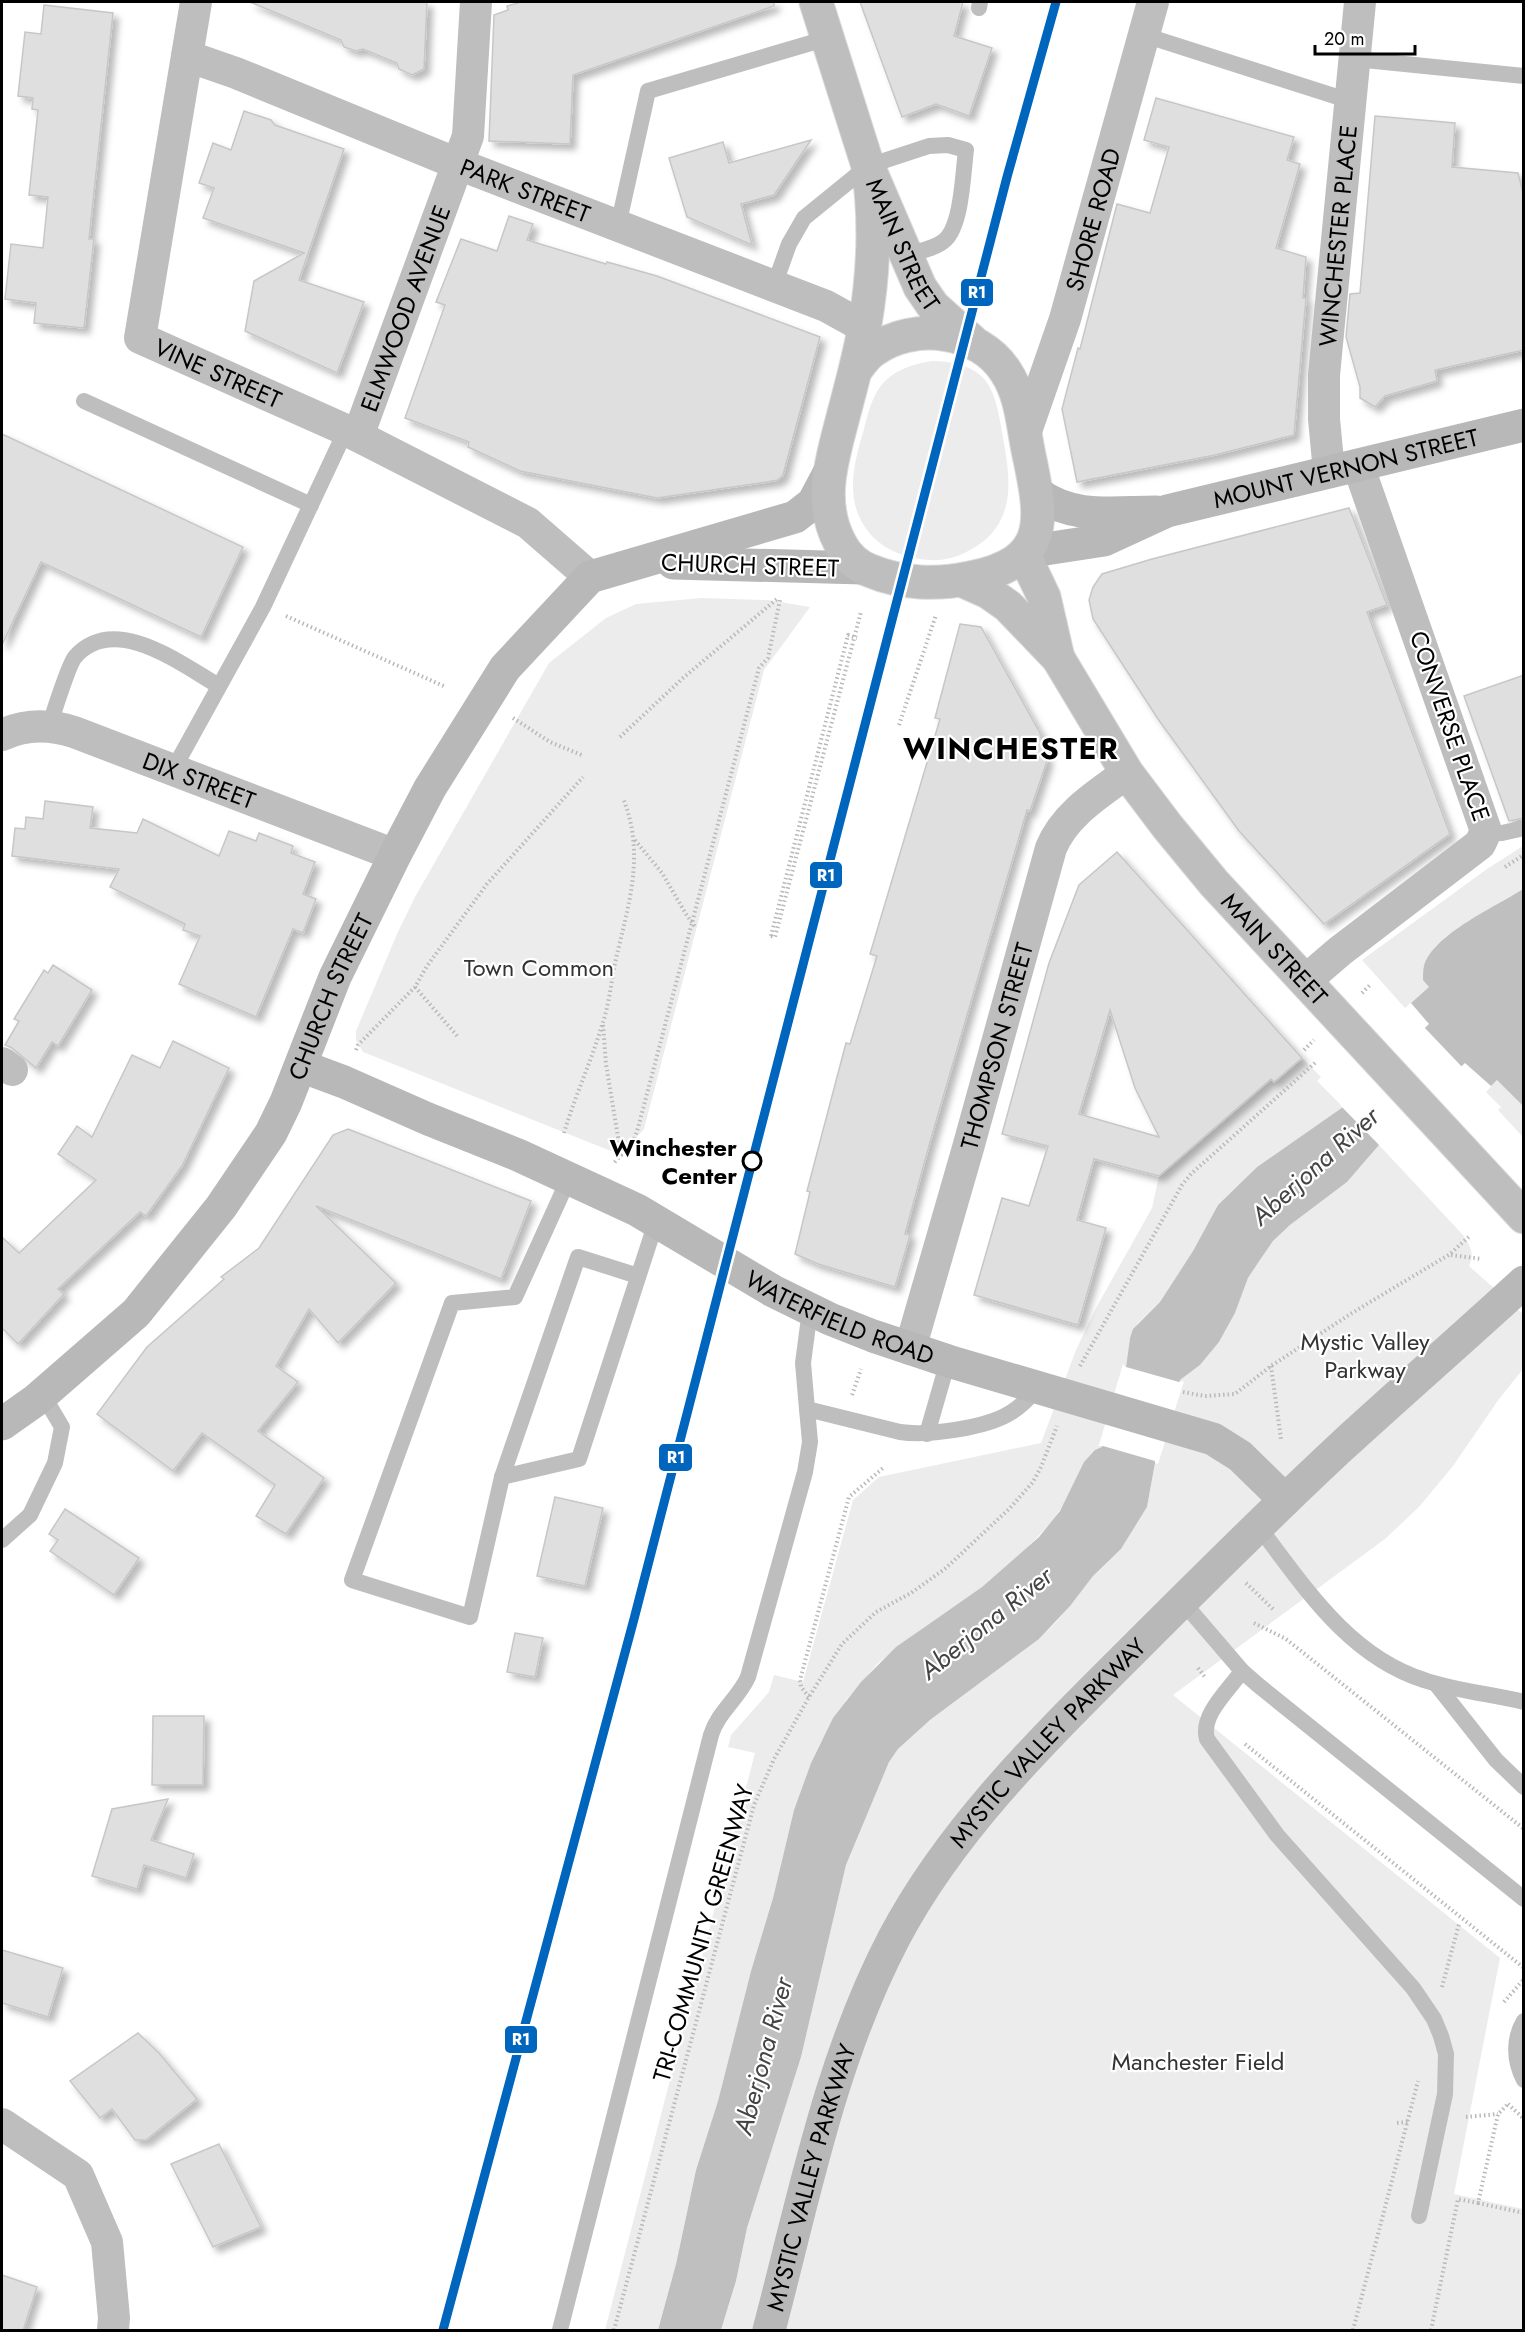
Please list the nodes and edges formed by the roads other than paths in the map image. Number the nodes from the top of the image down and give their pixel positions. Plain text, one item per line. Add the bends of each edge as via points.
1 (196, 2) edge
2 (476, 2) edge
3 (816, 2) edge
4 (1153, 2) edge
5 (1360, 2) edge
6 (1144, 35) junction
7 (828, 38) junction
8 (187, 56) junction
9 (1355, 59) junction
10 (1524, 76) edge
11 (1350, 101) junction
12 (458, 164) junction
13 (868, 166) junction
14 (618, 226) junction
15 (906, 255) junction
16 (774, 285) junction
17 (864, 327) junction
18 (973, 342) junction
19 (855, 371) junction
20 (84, 401) dead end
21 (1524, 424) edge
22 (352, 433) junction
23 (1025, 434) junction
24 (1344, 468) junction
25 (828, 475) junction
26 (1037, 493) junction
27 (311, 505) junction
28 (1167, 512) junction
29 (1025, 554) junction
30 (638, 562) junction
31 (863, 568) junction
32 (590, 577) junction
33 (961, 580) junction
34 (1058, 658) junction
35 (219, 686) junction
36 (49, 726) junction
37 (2, 735) edge
38 (173, 770) junction
39 (1127, 772) junction
40 (1524, 828) edge
41 (1486, 833) junction
42 (395, 855) junction
43 (1305, 981) junction
44 (301, 1066) junction
45 (580, 1184) junction
46 (1524, 1217) edge
47 (656, 1222) junction
48 (638, 1276) junction
49 (1524, 1282) edge
50 (810, 1310) junction
51 (910, 1348) junction
52 (948, 1361) junction
53 (1038, 1388) junction
54 (43, 1395) junction
55 (807, 1409) junction
56 (2, 1424) edge
57 (927, 1434) junction
58 (502, 1477) junction
59 (1285, 1500) junction
60 (1258, 1527) junction
61 (2, 1540) edge
62 (1182, 1601) junction
63 (1242, 1671) junction
64 (1436, 1684) junction
65 (1524, 1702) edge
66 (1524, 1787) edge
67 (1524, 1899) edge
68 (1524, 2021) edge
69 (1524, 2080) edge
70 (2, 2124) edge
71 (1419, 2216) dead end
72 (112, 2331) edge
73 (560, 2331) edge
74 (769, 2331) edge

1 - 8 street, VINE STREET
2 - 12 street, ELMWOOD AVENUE via 469,128
3 - 7 main road, MAIN STREET
4 - 6 street, SHORE ROAD
5 - 9 street, WINCHESTER PLACE
6 - 11 lane
6 - 23 street, SHORE ROAD via 1065,319
7 - 13 main road, MAIN STREET
7 - 14 lane via 648,91
8 - 12 street, PARK STREET
8 - 22 street, VINE STREET via 140,338
9 - 10 lane
9 - 11 street, WINCHESTER PLACE
11 - 24 street, WINCHESTER PLACE via 1323,419
12 - 14 street, PARK STREET
12 - 22 street, ELMWOOD AVENUE
13 - 15 main road, MAIN STREET
13 - 15 lane via 929,146 948,145 966,150 951,234 935,246
13 - 16 lane via 804,218 789,244
13 - 17 main road, MAIN STREET via 874,234
14 - 16 street, PARK STREET
15 - 18 main road, MAIN STREET via 933,306
16 - 17 street, PARK STREET
17 - 19 main road, MAIN STREET
18 - 19 main road via 935,333 909,335 874,350
18 - 23 main road, MAIN STREET via 993,355 1007,373 1017,395
19 - 25 main road, MAIN STREET
20 - 27 lane
21 - 24 main road, MOUNT VERNON STREET
22 - 27 lane
22 - 32 street, VINE STREET via 528,523
23 - 26 main road, MAIN STREET
24 - 28 main road, MOUNT VERNON STREET
24 - 41 street, CONVERSE PLACE
25 - 30 main road, CHURCH STREET via 813,503 795,517
25 - 31 main road, MAIN STREET via 832,525 842,548
26 - 28 main road, MOUNT VERNON STREET via 1058,506 1084,512
26 - 29 main road, MAIN STREET via 1038,525
27 - 35 lane via 263,607
28 - 29 main road, MOUNT VERNON STREET via 1104,540
29 - 33 main road via 998,570
29 - 34 main road, MAIN STREET via 1044,597
30 - 31 main road, CHURCH STREET
30 - 32 main road, CHURCH STREET
31 - 33 main road via 911,581
32 - 42 main road, CHURCH STREET via 505,668 430,788
33 - 34 main road, MAIN STREET via 1003,602
34 - 39 main road, MAIN STREET
35 - 36 lane via 147,645 115,639 92,643 73,658
35 - 38 lane
36 - 37 street, DIX STREET
36 - 38 street, DIX STREET
38 - 42 street, DIX STREET
39 - 43 main road, MAIN STREET via 1198,864
39 - 51 street, THOMPSON STREET via 1077,811 1051,848
40 - 41 lane
41 - 43 street, CONVERSE PLACE via 1480,844
42 - 44 main road, CHURCH STREET via 335,977
43 - 46 main road, MAIN STREET
44 - 45 main road, WATERFIELD ROAD
44 - 54 main road, CHURCH STREET via 271,1133 221,1207 136,1313
45 - 47 main road, WATERFIELD ROAD
45 - 58 lane via 515,1297 452,1303 352,1580 470,1617
47 - 48 lane
47 - 50 main road, WATERFIELD ROAD
48 - 58 lane via 579,1459
48 - 58 lane via 578,1257
49 - 59 main road, MYSTIC VALLEY PARKWAY
50 - 51 main road, WATERFIELD ROAD
50 - 55 lane via 803,1363
51 - 52 main road, WATERFIELD ROAD
52 - 53 main road, WATERFIELD ROAD
52 - 57 lane
53 - 57 lane via 1018,1408 1000,1418
53 - 59 main road, WATERFIELD ROAD via 1223,1443
54 - 56 main road, CHURCH STREET
54 - 61 lane via 62,1427 55,1463 30,1515
55 - 57 lane via 887,1429
55 - 73 lane via 809,1450 799,1496 748,1677 717,1720 711,1735
59 - 60 main road, MYSTIC VALLEY PARKWAY
60 - 62 main road, MYSTIC VALLEY PARKWAY
60 - 64 lane via 1319,1605 1352,1639 1391,1666
62 - 63 lane
62 - 74 main road, MYSTIC VALLEY PARKWAY via 1013,1774 954,1846 903,1922 874,1980 840,2067
63 - 67 lane
63 - 71 lane via 1209,1716 1207,1739 1283,1842 1400,1974 1442,2036 1447,2071
64 - 65 lane
64 - 66 lane via 1496,1760
68 - 69 lane via 1516,2045 1517,2064
70 - 72 street via 78,2175 107,2242

